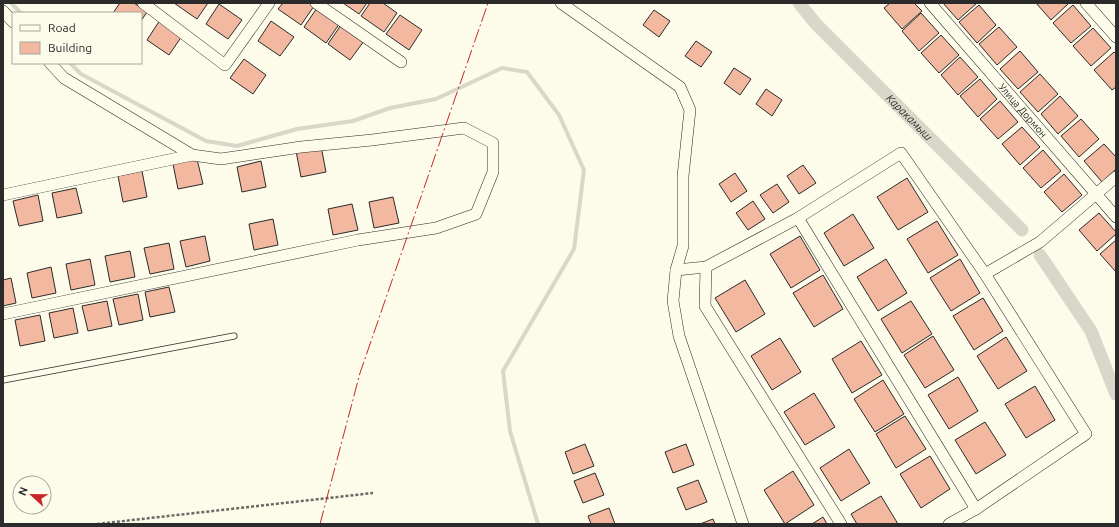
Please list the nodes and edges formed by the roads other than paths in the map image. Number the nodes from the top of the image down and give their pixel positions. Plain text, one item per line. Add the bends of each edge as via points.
1 (143, 3) edge
2 (269, 3) edge
3 (316, 3) edge
4 (561, 3) edge
5 (930, 3) edge
6 (1086, 3) edge
7 (3, 11) edge
8 (12, 21) edge
9 (1116, 37) edge
10 (401, 62) dead end
11 (51, 64) edge
12 (192, 155) junction
13 (1116, 177) edge
14 (1097, 193) junction
15 (3, 195) edge
16 (1116, 217) edge
17 (798, 218) junction
18 (706, 267) junction
19 (676, 270) junction
20 (985, 274) junction
21 (3, 314) edge
22 (234, 336) dead end
23 (3, 380) edge
24 (976, 509) junction
25 (743, 524) edge
26 (841, 524) edge
27 (949, 524) edge

1 - 2 street via 225,65
3 - 10 street
4 - 19 street via 680,86 690,110 683,176 683,246
5 - 14 street, Улица Дормон
6 - 9 street
7 - 8 street
11 - 12 street via 64,78
12 - 15 street
12 - 21 street via 221,159 464,128 493,143 493,172 476,214 436,228 358,240
13 - 14 street
14 - 16 street, Улица Дормон
14 - 20 street via 1040,242
17 - 18 street
17 - 20 street via 901,153
17 - 24 street
18 - 19 street
18 - 26 street via 705,306
19 - 25 street via 674,301 679,336
20 - 24 street via 1086,434
22 - 23 lane
24 - 27 street

